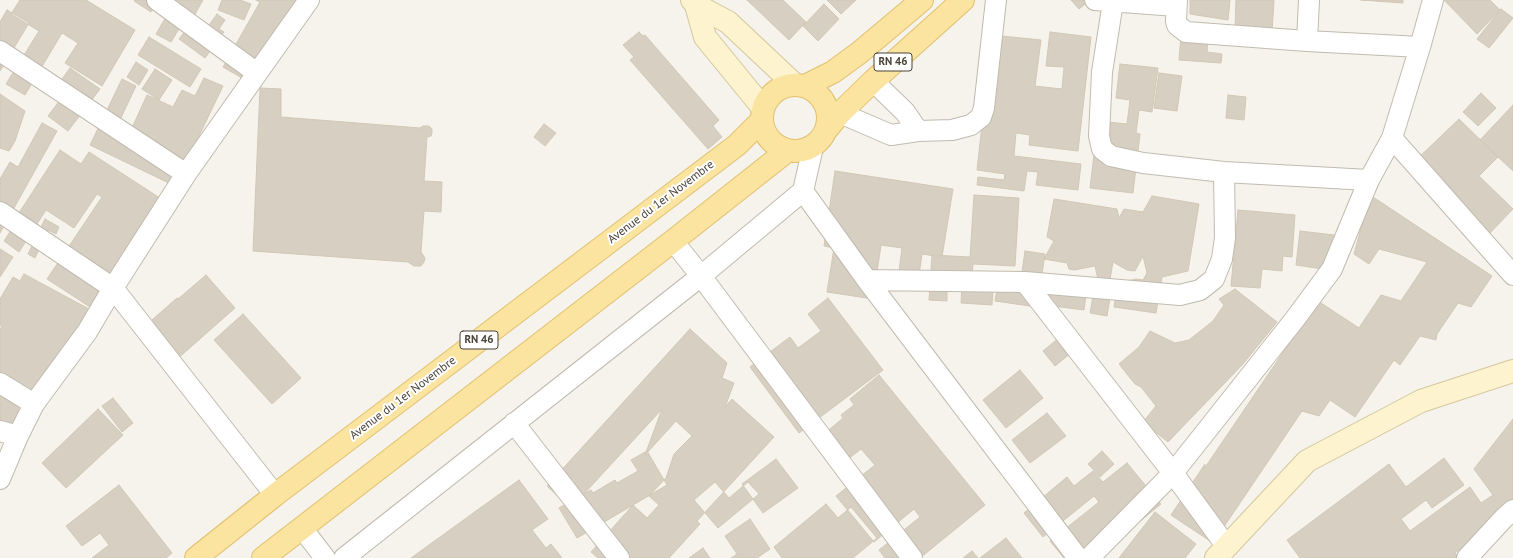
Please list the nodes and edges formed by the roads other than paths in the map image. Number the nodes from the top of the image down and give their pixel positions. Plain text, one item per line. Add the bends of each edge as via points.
1 (157, 0) edge
2 (309, 0) edge
3 (922, 0) edge
4 (963, 0) edge
5 (996, 0) edge
6 (1309, 0) edge
7 (1433, 0) edge
8 (1104, 1) edge
9 (694, 2) edge
10 (1177, 3) edge
11 (1307, 41) junction
12 (1420, 47) junction
13 (0, 51) edge
14 (257, 73) junction
15 (873, 81) junction
16 (800, 86) junction
17 (762, 114) junction
18 (834, 120) junction
19 (918, 131) junction
20 (1392, 138) junction
21 (813, 147) junction
22 (787, 151) junction
23 (1224, 172) junction
24 (186, 174) junction
25 (1368, 180) junction
26 (803, 191) junction
27 (0, 212) edge
28 (673, 241) junction
29 (1513, 275) edge
30 (701, 276) junction
31 (867, 280) junction
32 (1026, 282) junction
33 (113, 288) junction
34 (1513, 371) edge
35 (0, 383) edge
36 (34, 404) junction
37 (514, 423) junction
38 (9, 433) edge
39 (1173, 473) junction
40 (0, 479) edge
41 (274, 495) junction
42 (1513, 510) edge
43 (302, 528) junction
44 (1221, 552) edge
45 (196, 558) edge
46 (263, 558) edge
47 (325, 558) edge
48 (344, 558) edge
49 (619, 558) edge
50 (912, 558) edge
51 (1078, 558) edge
52 (1089, 558) edge
53 (1467, 558) edge

1 - 14 street
2 - 14 street
3 - 16 main road, RN 46 via 833,72
4 - 15 main road, RN 46
5 - 19 street via 981,117 971,125 958,128
6 - 11 street
7 - 12 street
8 - 10 street
8 - 23 street via 1099,136 1102,149 1120,159
9 - 16 main road via 728,22
9 - 17 main road via 705,37
10 - 11 street via 1177,25 1186,32
11 - 12 street
12 - 20 street
13 - 24 street
14 - 24 street
15 - 18 main road, RN 46
15 - 19 street via 905,112
16 - 17 main road via 785,86 776,92 768,99
16 - 18 main road via 814,91 822,98 829,117
17 - 22 main road via 764,131 770,140 777,147
17 - 41 main road, Avenue du 1er Novembre / RN 46 via 737,145
18 - 19 street via 891,134
18 - 21 main road via 822,139
20 - 25 street
20 - 29 street
21 - 22 main road via 800,152
21 - 26 street
22 - 28 main road
23 - 25 street
23 - 32 street via 1225,238 1222,259 1214,279 1200,290 1180,295
24 - 33 street
25 - 39 street via 1332,269
26 - 30 street
26 - 31 street
27 - 33 street
28 - 30 street
28 - 43 main road
30 - 37 street
30 - 50 street
31 - 32 street
31 - 51 street
32 - 39 street
33 - 36 street via 87,332
33 - 41 street
34 - 44 main road via 1421,401 1307,461
35 - 36 street
36 - 38 street
37 - 48 street
37 - 49 street
38 - 40 street
39 - 44 street
39 - 52 street
41 - 45 main road, Avenue du 1er Novembre / RN 46
42 - 53 street
43 - 46 main road
43 - 47 street

